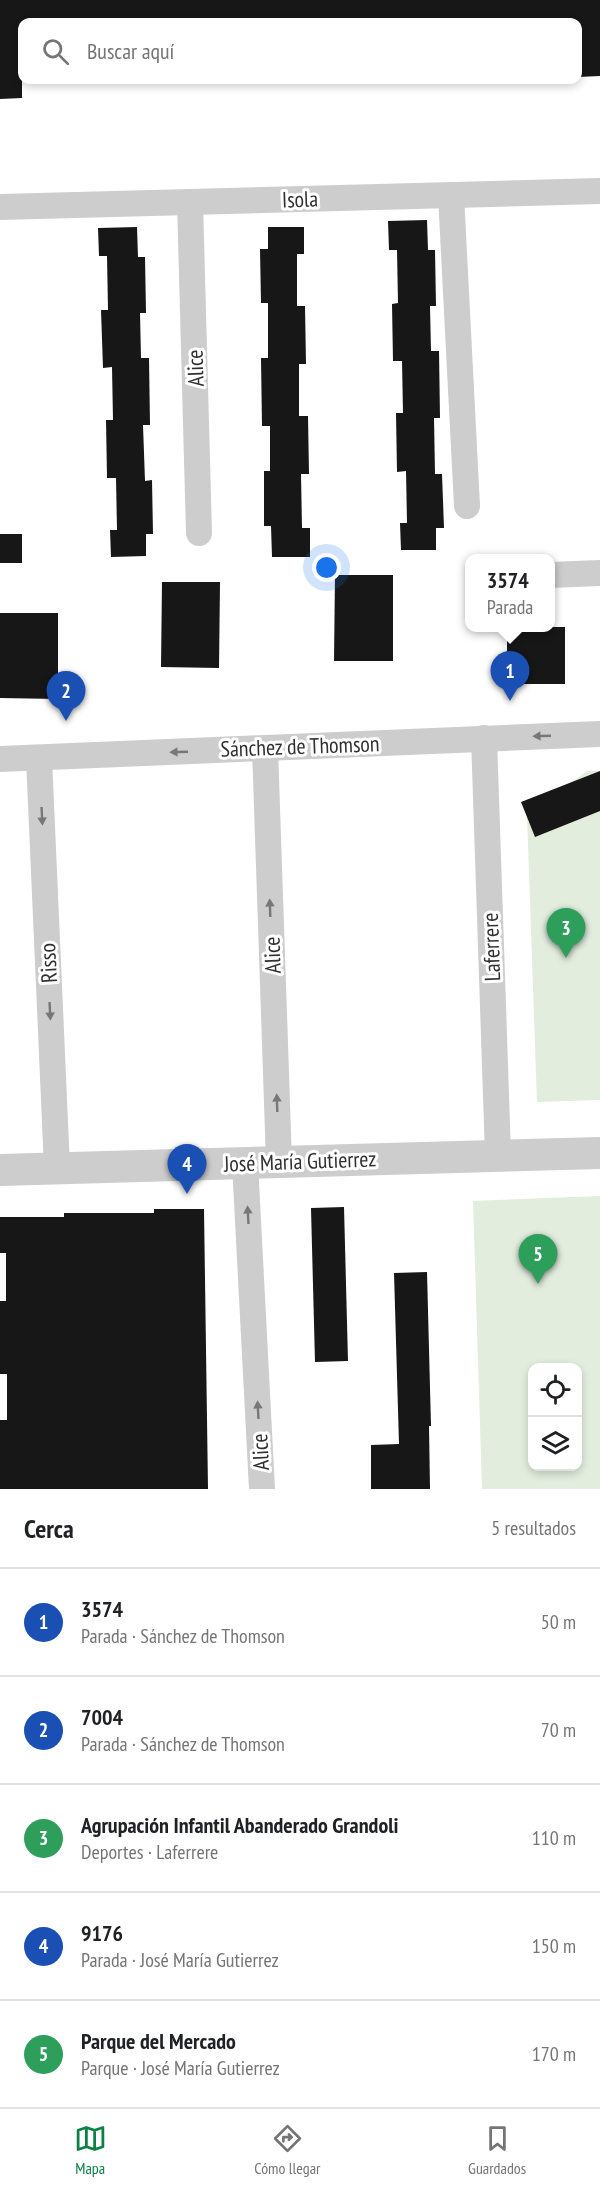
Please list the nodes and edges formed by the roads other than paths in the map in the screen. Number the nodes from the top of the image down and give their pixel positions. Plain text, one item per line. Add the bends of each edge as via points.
1 (600, 191) edge
2 (451, 195) junction
3 (190, 202) junction
4 (0, 207) edge
5 (467, 506) dead end
6 (199, 533) dead end
7 (600, 573) edge
8 (555, 575) edge
9 (600, 734) edge
10 (484, 738) junction
11 (265, 748) junction
12 (39, 758) junction
13 (0, 759) edge
14 (600, 1153) edge
15 (498, 1155) junction
16 (279, 1162) junction
17 (245, 1163) junction
18 (57, 1168) junction
19 (0, 1170) edge
20 (262, 1489) edge

1 - 2 street, Isola
2 - 3 street, Isola
2 - 5 street
3 - 4 street, Isola
3 - 6 street, Alice
7 - 8 street
9 -> 10 street, Sánchez de Thomson
10 - 11 street, Sánchez de Thomson
10 - 15 street, Laferrere
11 -> 12 street, Sánchez de Thomson
16 -> 11 street, Alice
12 - 13 street, Sánchez de Thomson
12 -> 18 street, Risso
14 - 15 street, José María Gutierrez
15 - 16 street, José María Gutierrez
16 - 17 street, José María Gutierrez
17 - 18 street, José María Gutierrez
20 -> 17 street, Alice
18 - 19 street, José María Gutierrez

